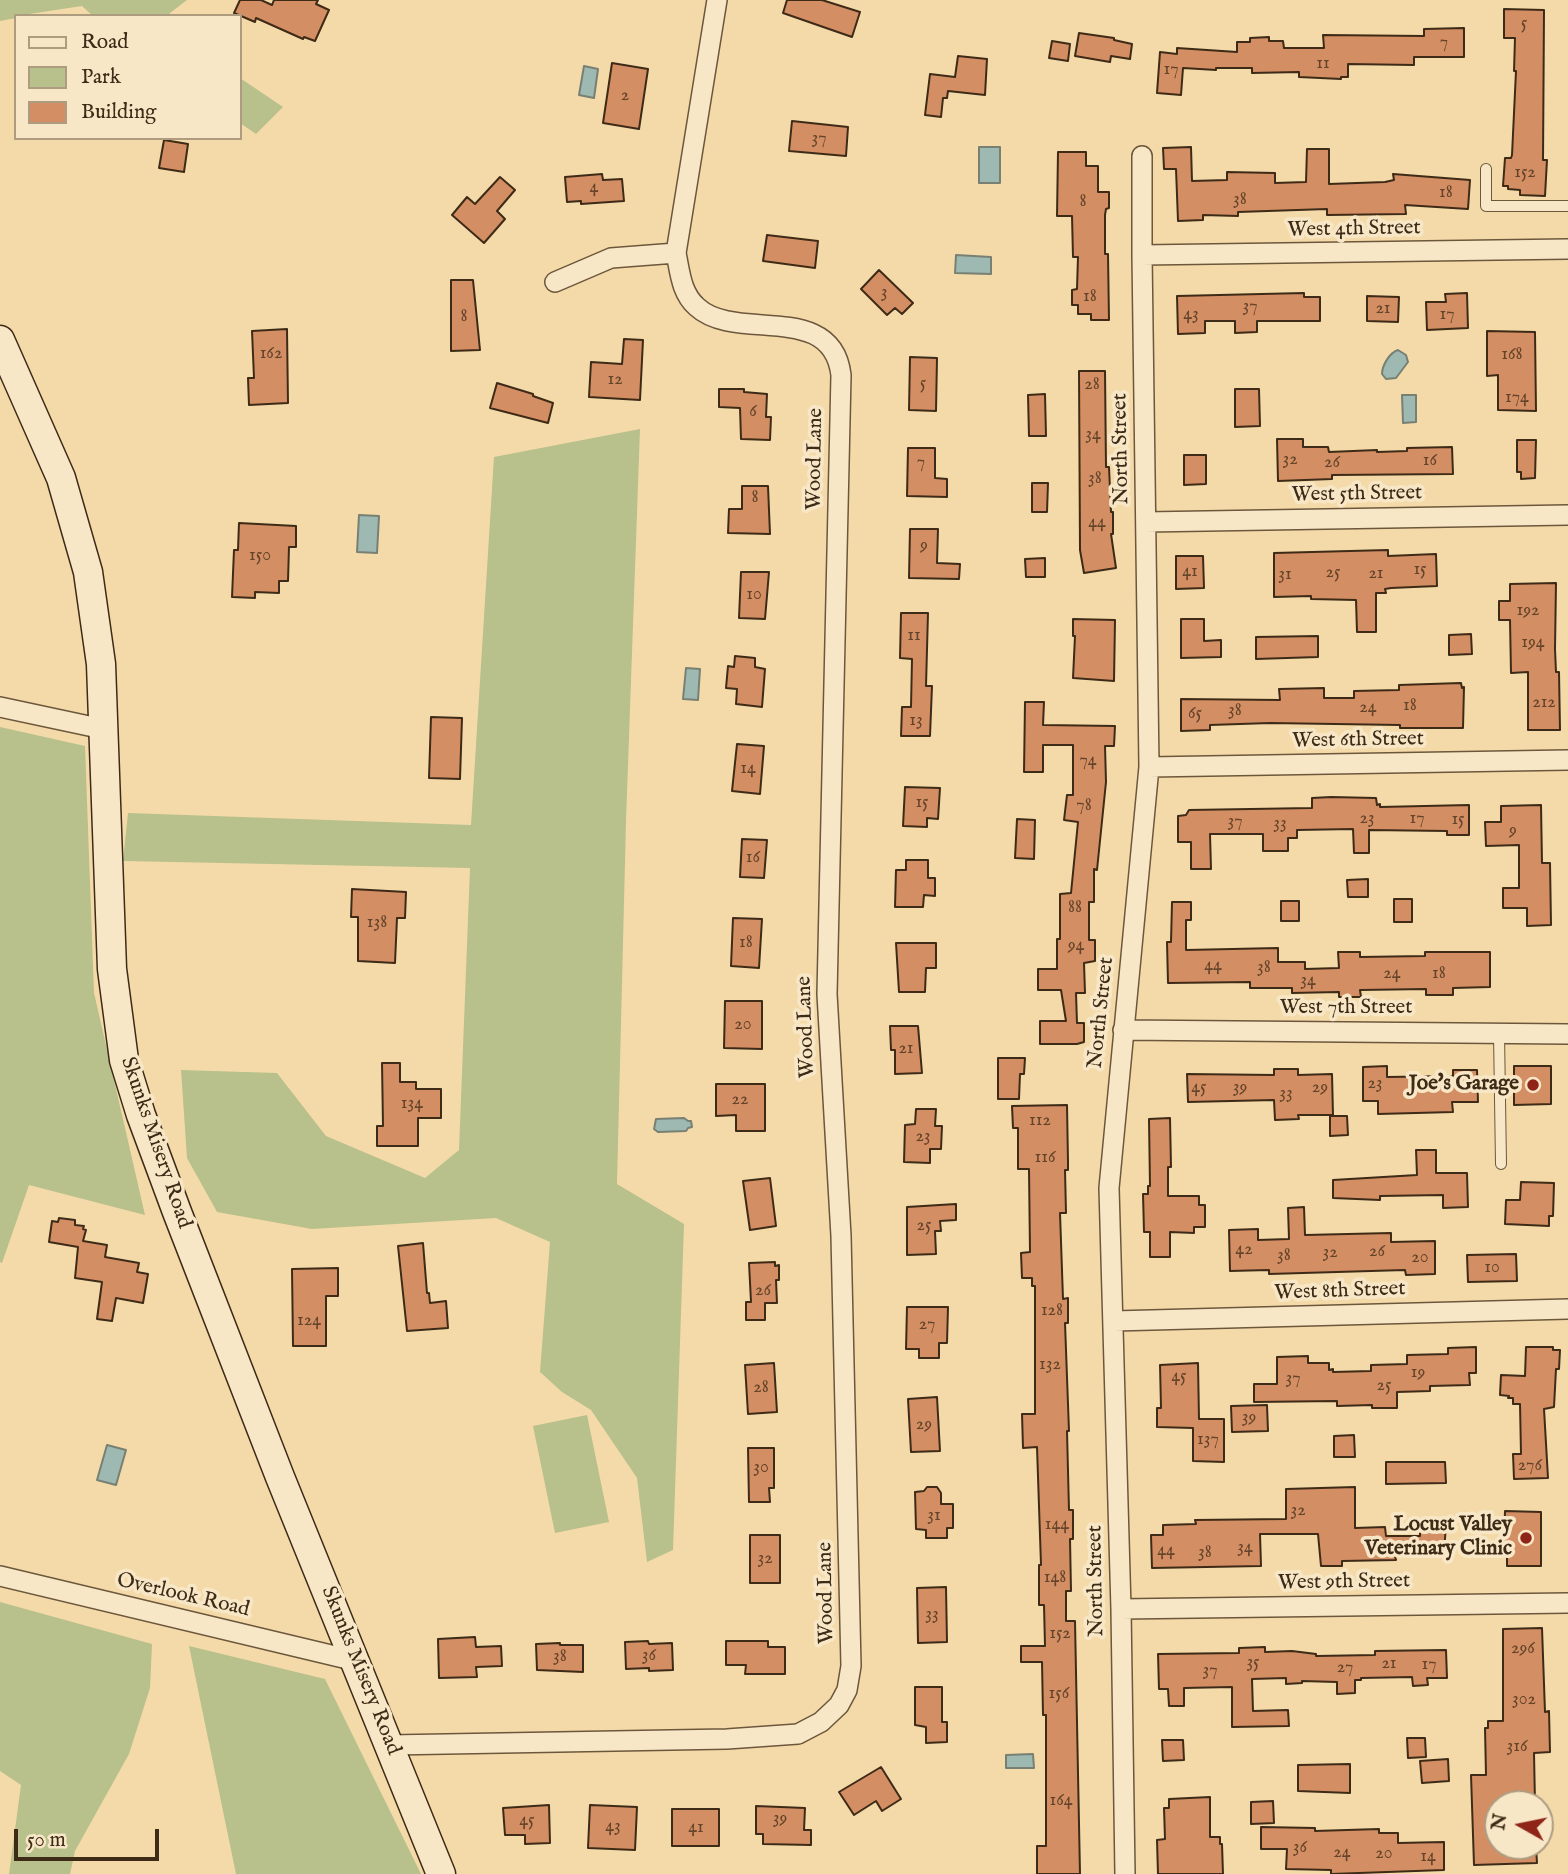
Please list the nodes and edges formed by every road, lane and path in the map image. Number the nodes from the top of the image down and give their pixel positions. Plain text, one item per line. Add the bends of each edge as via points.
1 (717, 0) edge
2 (1142, 156) dead end
3 (1486, 169) dead end
4 (1568, 206) edge
5 (1568, 250) edge
6 (676, 253) junction
7 (1142, 255) junction
8 (555, 282) dead end
9 (0, 340) edge
10 (1568, 515) edge
11 (1146, 522) junction
12 (0, 707) edge
13 (103, 729) junction
14 (1568, 760) edge
15 (1149, 767) junction
16 (1123, 1030) junction
17 (1499, 1033) junction
18 (1568, 1034) edge
19 (1501, 1164) dead end
20 (1568, 1309) edge
21 (1114, 1321) junction
22 (0, 1576) edge
23 (1568, 1603) edge
24 (1121, 1609) junction
25 (356, 1661) junction
26 (390, 1745) junction
27 (441, 1874) edge
28 (1125, 1874) edge

1 - 6 street, Wood Lane
2 - 7 street, North Street
3 - 4 lane via 1486,206
5 - 7 street, West 4th Street
6 - 8 street via 611,258
6 - 26 street, Wood Lane via 684,291 697,308 723,321 813,334 834,352 841,375 827,994 841,1236 851,1666 847,1690 821,1722 798,1734
7 - 11 street, North Street
9 - 13 main road, Skunks Misery Road via 61,478 88,572 102,664
10 - 11 street, West 5th Street
11 - 15 street, North Street
12 - 13 street
13 - 25 main road, Skunks Misery Road via 112,969 124,1060 177,1212
14 - 15 street, West 6th Street
15 - 16 street, North Street
16 - 17 street, West 7th Street
16 - 21 street, North Street via 1109,1188
17 - 18 street, West 7th Street
17 - 19 lane
20 - 21 street, West 8th Street
21 - 24 street, North Street
22 - 25 street, Overlook Road
23 - 24 street, West 9th Street
24 - 28 street, North Street
25 - 26 main road, Skunks Misery Road
26 - 27 main road, Skunks Misery Road

